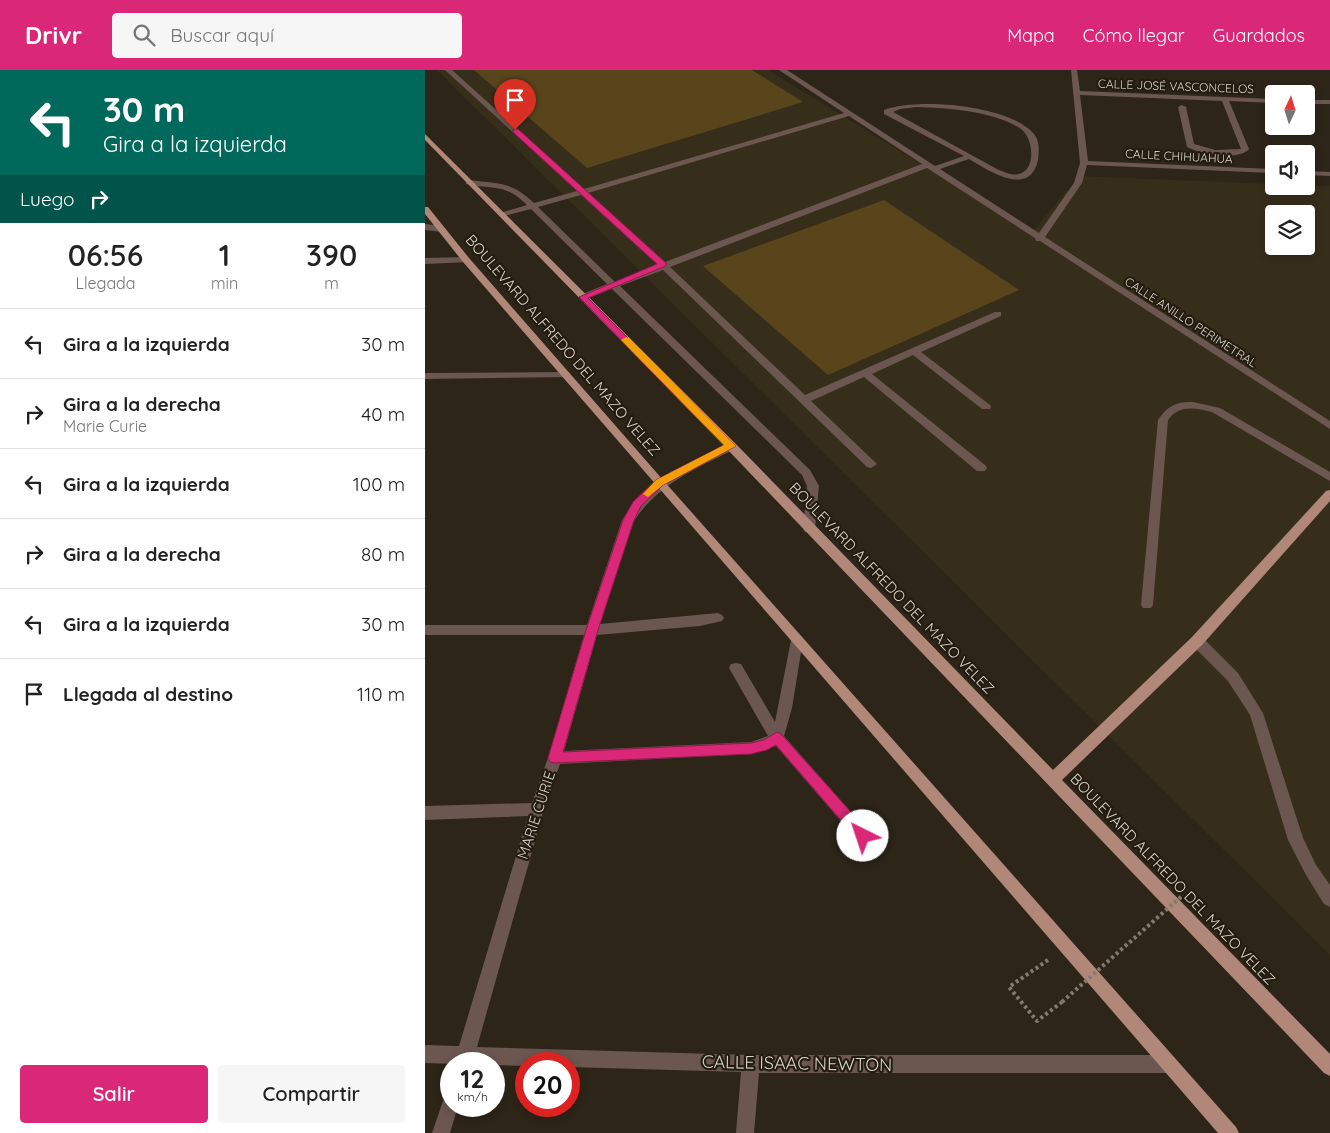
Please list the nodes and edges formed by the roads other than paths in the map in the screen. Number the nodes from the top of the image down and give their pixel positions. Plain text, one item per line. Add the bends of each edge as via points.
1 (448, 70) edge
2 (782, 70) edge
3 (1074, 70) edge
4 (1076, 93) junction
5 (1225, 100) junction
6 (1265, 101) edge
7 (1315, 102) edge
8 (1330, 102) edge
9 (1182, 107) dead end
10 (849, 114) junction
11 (425, 136) edge
12 (970, 156) junction
13 (1083, 163) junction
14 (930, 167) junction
15 (1265, 171) edge
16 (1315, 173) edge
17 (1330, 174) edge
18 (469, 182) junction
19 (582, 191) junction
20 (532, 206) junction
21 (425, 209) edge
22 (503, 215) junction
23 (425, 227) edge
24 (442, 229) junction
25 (1039, 239) junction
26 (466, 260) junction
27 (425, 261) edge
28 (663, 265) junction
29 (615, 285) junction
30 (583, 297) junction
31 (998, 314) dead end
32 (915, 351) junction
33 (865, 373) junction
34 (566, 375) junction
35 (425, 376) edge
36 (804, 400) junction
37 (986, 407) dead end
38 (1330, 426) edge
39 (731, 446) junction
40 (871, 464) dead end
41 (981, 468) dead end
42 (1330, 476) edge
43 (659, 483) junction
44 (1330, 494) edge
45 (809, 529) junction
46 (1147, 605) dead end
47 (718, 618) dead end
48 (425, 630) edge
49 (592, 630) junction
50 (797, 640) junction
51 (1197, 641) junction
52 (736, 668) dead end
53 (777, 738) junction
54 (555, 758) junction
55 (1053, 779) junction
56 (537, 809) junction
57 (425, 813) edge
58 (863, 836) dead end
59 (1330, 899) edge
60 (466, 1052) edge
61 (425, 1054) edge
62 (440, 1056) edge
63 (505, 1060) edge
64 (751, 1064) junction
65 (1169, 1064) junction
66 (1330, 1067) edge
67 (446, 1117) edge
68 (441, 1133) edge
69 (745, 1133) edge
70 (1230, 1133) edge

1 - 19 street
2 - 10 street, CALLE ANILLO PERIMETRAL
3 - 4 street
4 - 5 street, CALLE JOSÉ VASCONCELOS
4 - 13 street
5 - 6 street, CALLE JOSÉ VASCONCELOS
5 - 9 street via 1245,149 1243,151 1192,148
7 - 8 street
10 - 14 street, CALLE ANILLO PERIMETRAL
10 - 19 street
11 - 18 main road, BOULEVARD ALFREDO DEL MAZO VELEZ
12 - 12 street via 1003,175 1016,178 1026,175 1032,168 1036,151 1032,136 998,117 971,110 931,106 891,108 887,112
12 - 14 street
13 - 15 street, CALLE CHIHUAHUA
13 - 25 street via 1078,183
14 - 25 street, CALLE ANILLO PERIMETRAL
14 - 28 street
16 - 17 street
18 - 20 street via 515,190
18 - 22 main road, BOULEVARD ALFREDO DEL MAZO VELEZ
19 - 20 street
19 - 28 street
20 - 22 street
20 - 29 street
21 - 24 main road, BOULEVARD ALFREDO DEL MAZO VELEZ
22 - 30 main road, BOULEVARD ALFREDO DEL MAZO VELEZ
23 - 24 street
24 - 26 main road, BOULEVARD ALFREDO DEL MAZO VELEZ
25 - 38 street, CALLE ANILLO PERIMETRAL
26 - 27 street
26 - 34 main road, BOULEVARD ALFREDO DEL MAZO VELEZ
28 - 29 street
28 - 36 street
29 - 30 street
29 - 45 street via 806,473 813,486
30 - 39 main road, BOULEVARD ALFREDO DEL MAZO VELEZ
31 - 32 street
32 - 33 street
32 - 37 street
33 - 36 street
33 - 41 street
34 - 35 street
34 - 43 main road, BOULEVARD ALFREDO DEL MAZO VELEZ
36 - 40 street
39 - 43 street, MARIE CURIE
39 - 45 main road, BOULEVARD ALFREDO DEL MAZO VELEZ
42 - 46 street via 1216,410 1183,404 1168,410 1163,420
43 - 49 street, MARIE CURIE via 637,504 629,520
43 - 50 main road, BOULEVARD ALFREDO DEL MAZO VELEZ
44 - 51 main road
45 - 55 main road, BOULEVARD ALFREDO DEL MAZO VELEZ
47 - 49 street
48 - 49 street
49 - 54 street, MARIE CURIE
50 - 53 street
50 - 65 main road, BOULEVARD ALFREDO DEL MAZO VELEZ
51 - 55 main road
51 - 59 street via 1233,677 1255,713 1296,840
52 - 53 street
53 - 54 street via 767,745 751,748
53 - 58 street
54 - 56 street, MARIE CURIE
55 - 66 main road, BOULEVARD ALFREDO DEL MAZO VELEZ
56 - 57 street
56 - 60 street, MARIE CURIE
61 - 62 street, CALLE ISAAC NEWTON
63 - 64 street, CALLE ISAAC NEWTON
64 - 65 street, CALLE ISAAC NEWTON
64 - 69 street
65 - 70 main road, BOULEVARD ALFREDO DEL MAZO VELEZ
67 - 68 street

